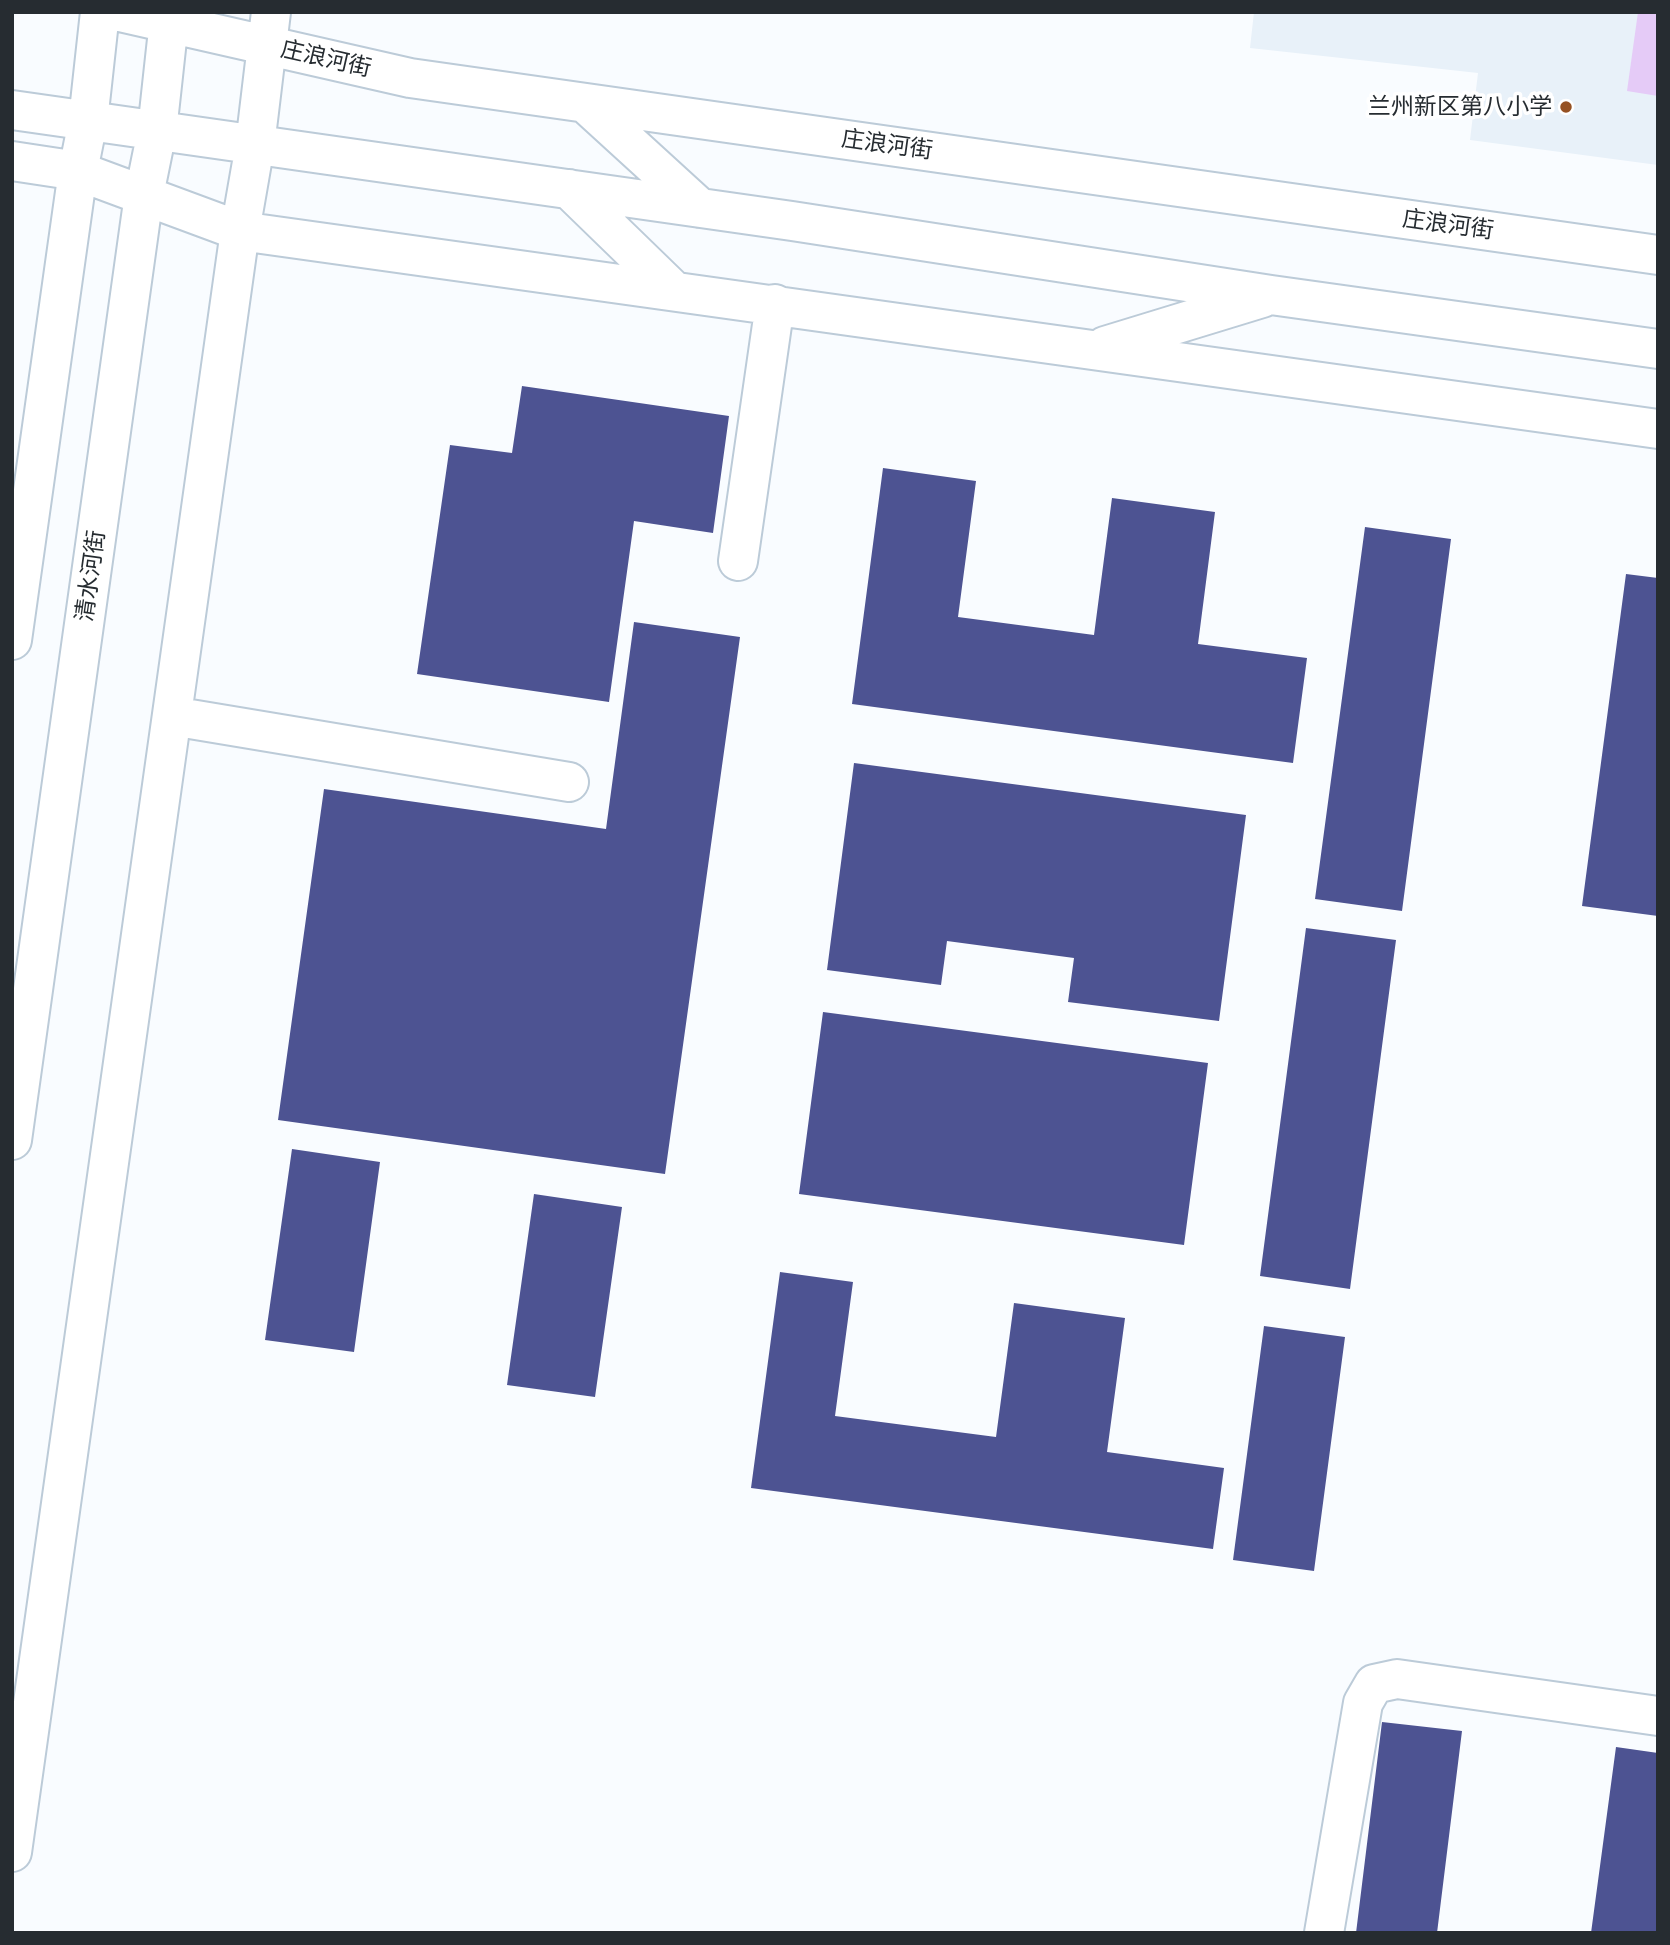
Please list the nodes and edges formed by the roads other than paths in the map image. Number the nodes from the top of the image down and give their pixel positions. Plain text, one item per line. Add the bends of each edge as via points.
1 (100, 12) edge
2 (120, 12) edge
3 (169, 18) edge
4 (268, 29) edge
5 (585, 103) junction
6 (12, 110) edge
7 (88, 121) junction
8 (157, 131) junction
9 (255, 145) junction
10 (12, 161) edge
11 (78, 171) junction
12 (569, 189) junction
13 (145, 195) junction
14 (700, 208) junction
15 (240, 231) junction
16 (1658, 254) edge
17 (673, 290) junction
18 (1271, 295) junction
19 (775, 304) junction
20 (1093, 349) junction
21 (1658, 349) edge
22 (1658, 429) edge
23 (738, 561) dead end
24 (12, 639) edge
25 (172, 716) junction
26 (569, 782) dead end
27 (12, 1140) edge
28 (1658, 1716) edge
29 (18, 1772) edge
30 (12, 1852) edge
31 (1324, 1933) edge

1 - 7 street
2 - 3 street, 庄浪河街
3 - 4 street, 庄浪河街
3 - 8 street, 清水河街
4 - 5 street, 庄浪河街 via 410,78
4 - 9 street
5 - 14 street
5 - 16 street, 庄浪河街
6 - 7 street
7 - 8 street
7 - 11 street
8 - 9 street
8 - 13 street, 清水河街
9 - 12 street
9 - 15 street
10 - 11 street
11 - 13 street
11 - 24 street
12 - 14 street
12 - 17 street
13 - 15 street
13 - 27 street, 清水河街
14 - 18 street
15 - 17 street
15 - 25 street
17 - 19 street
18 - 20 street
18 - 21 street
19 - 20 street
19 - 23 street
20 - 22 street
25 - 26 street
25 - 29 street
28 - 31 street via 1398,1679 1374,1684 1363,1703
29 - 30 street

